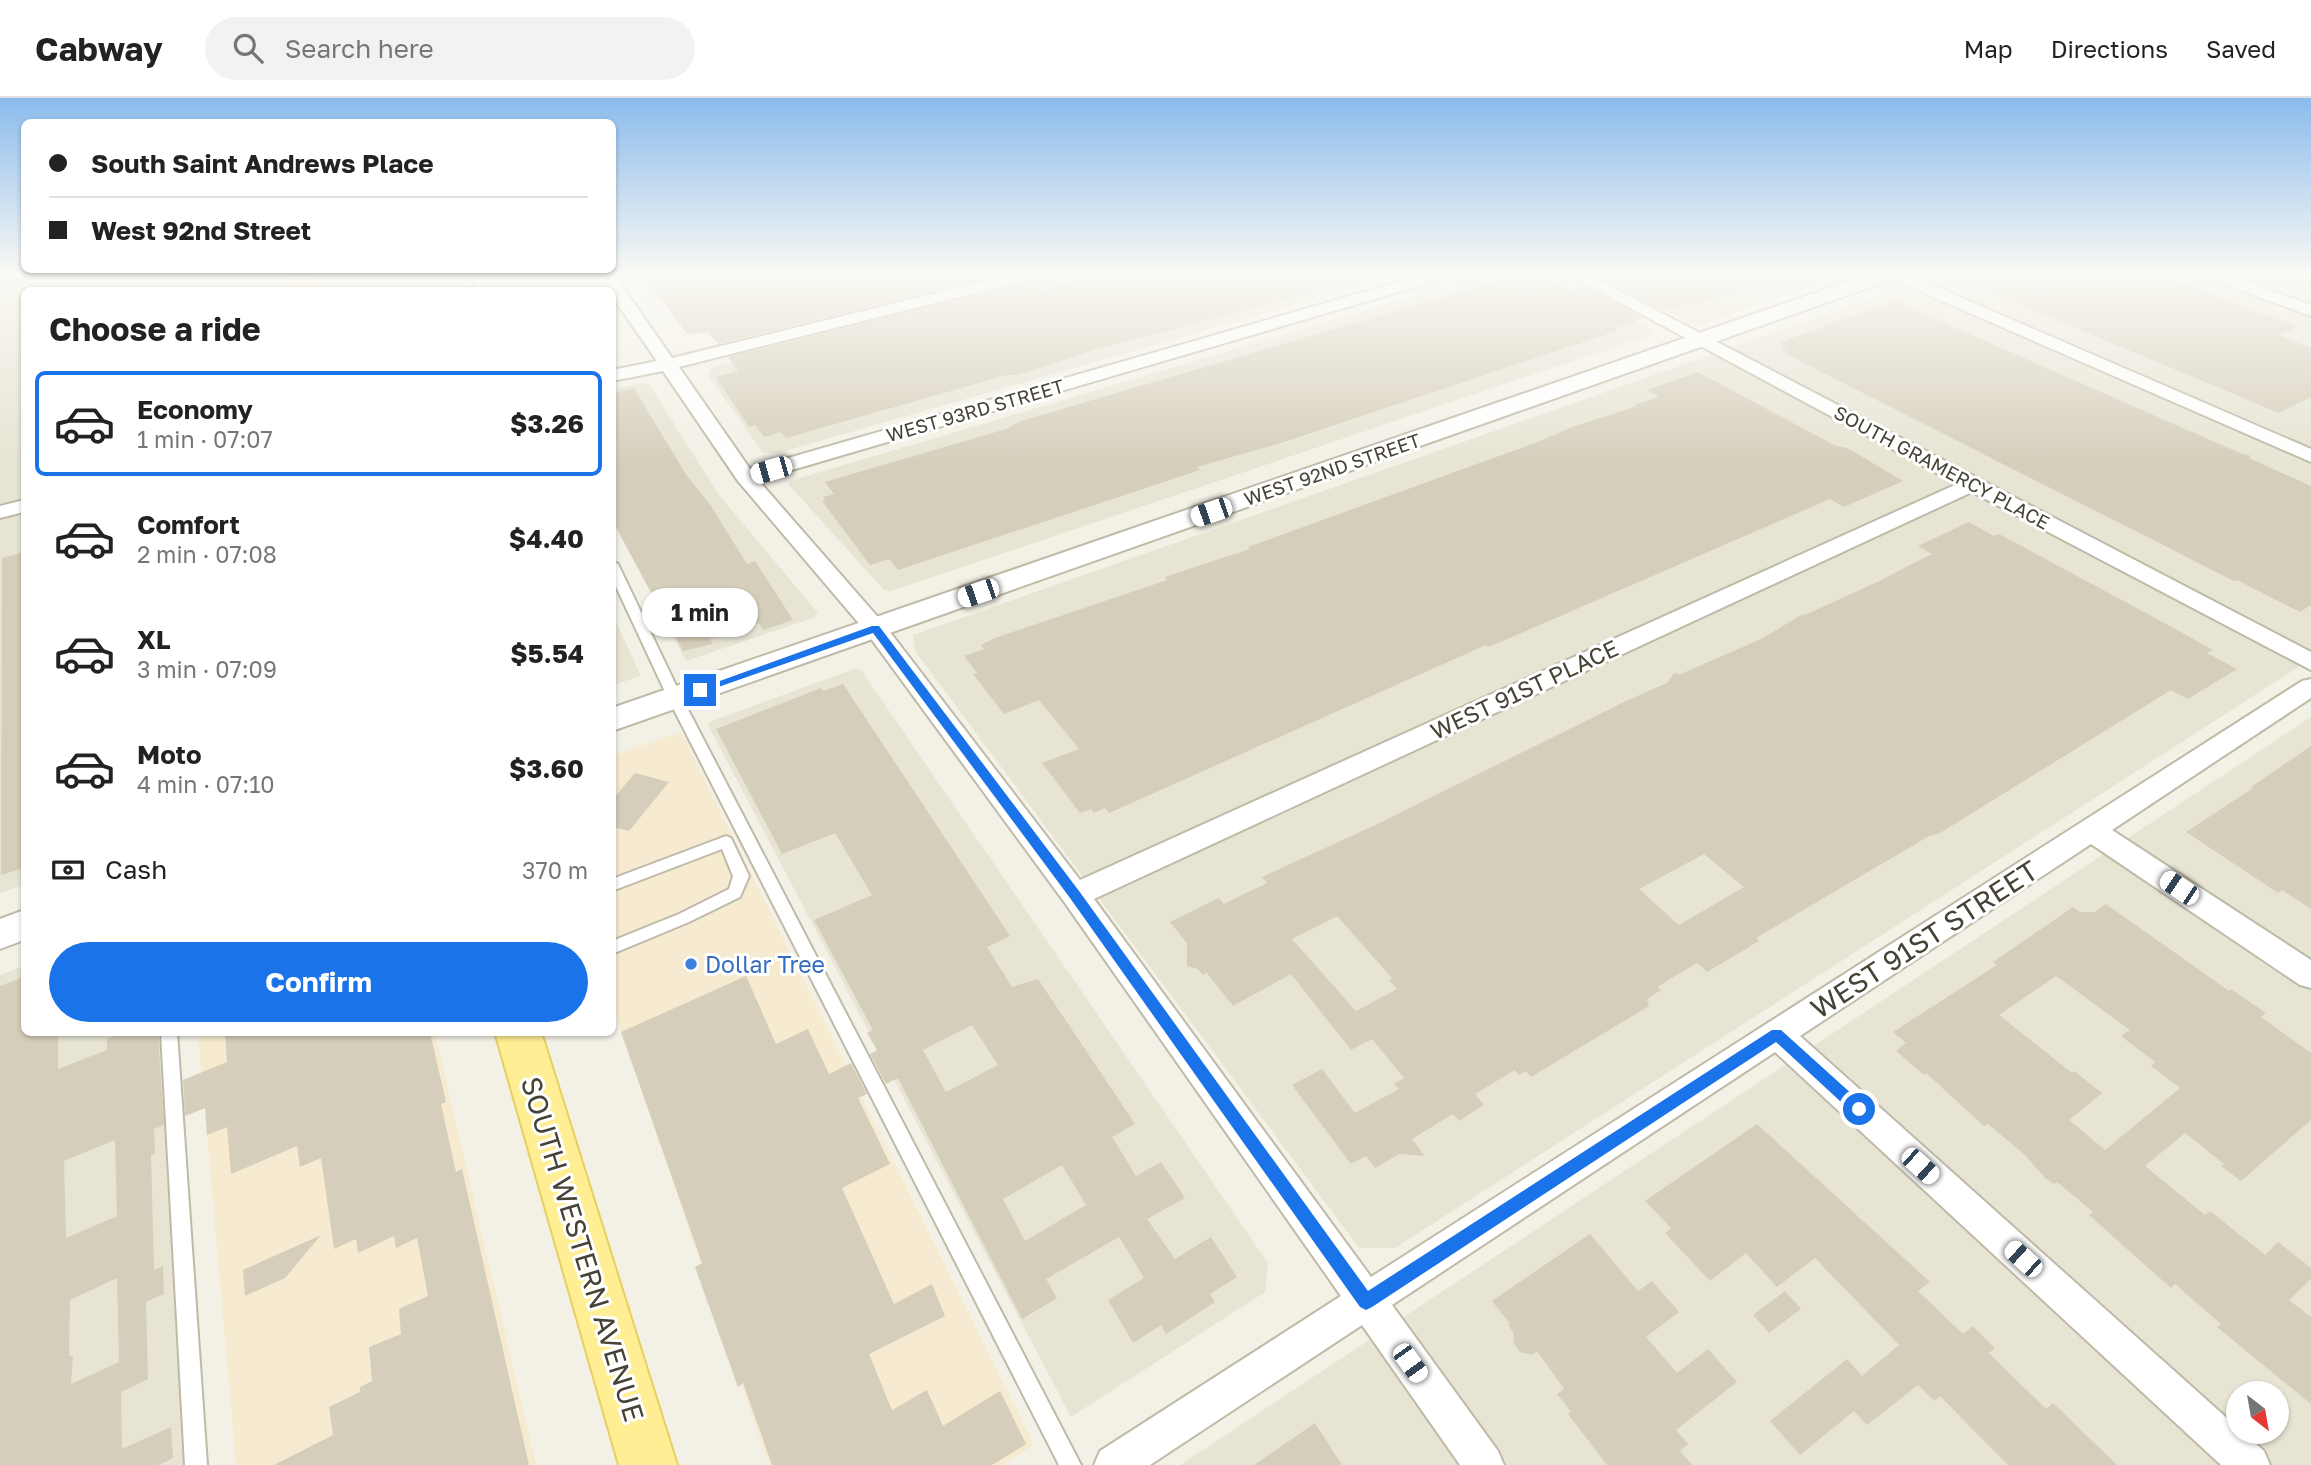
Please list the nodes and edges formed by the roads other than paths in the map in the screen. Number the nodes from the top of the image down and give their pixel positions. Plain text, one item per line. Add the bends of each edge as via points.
1 (648, 337) edge
2 (783, 337) edge
3 (1227, 337) edge
4 (1694, 337) edge
5 (1714, 337) edge
6 (2038, 337) edge
7 (1702, 341) junction
8 (667, 366) junction
9 (616, 375) edge
10 (2311, 456) edge
11 (745, 477) junction
12 (1973, 484) junction
13 (21, 507) edge
14 (0, 512) edge
15 (616, 573) edge
16 (875, 628) junction
17 (2311, 662) edge
18 (2311, 687) edge
19 (675, 698) junction
20 (616, 719) edge
21 (2091, 830) junction
22 (616, 883) edge
23 (1075, 895) junction
24 (21, 926) edge
25 (0, 934) edge
26 (616, 946) edge
27 (2311, 976) edge
28 (1776, 1034) junction
29 (169, 1036) edge
30 (519, 1036) edge
31 (1366, 1302) junction
32 (196, 1465) edge
33 (648, 1465) edge
34 (1070, 1465) edge
35 (1114, 1465) edge
36 (1484, 1465) edge
37 (2250, 1465) edge

1 - 8 street
2 - 8 street
3 - 11 street, WEST 93RD STREET
4 - 7 street, SOUTH GRAMERCY PLACE
5 - 7 street, WEST 92ND STREET
6 - 10 street
7 - 12 street, SOUTH GRAMERCY PLACE
7 - 16 street, WEST 92ND STREET
8 - 9 street
8 - 11 street
11 - 16 street
12 - 17 street, SOUTH GRAMERCY PLACE
12 - 23 street, WEST 91ST PLACE
13 - 14 street
15 - 19 lane
16 - 19 street, WEST 92ND STREET
16 - 23 street
18 - 21 street, WEST 91ST STREET
19 - 20 street, WEST 92ND STREET
19 - 34 lane
21 - 27 street
21 - 28 street, WEST 91ST STREET
22 - 26 lane via 726,842 741,876 735,893
23 - 31 street
24 - 25 street
28 - 31 street, WEST 91ST STREET
28 - 37 street
29 - 32 lane
30 - 33 main road, SOUTH WESTERN AVENUE
31 - 35 street, WEST 91ST STREET
31 - 36 street

